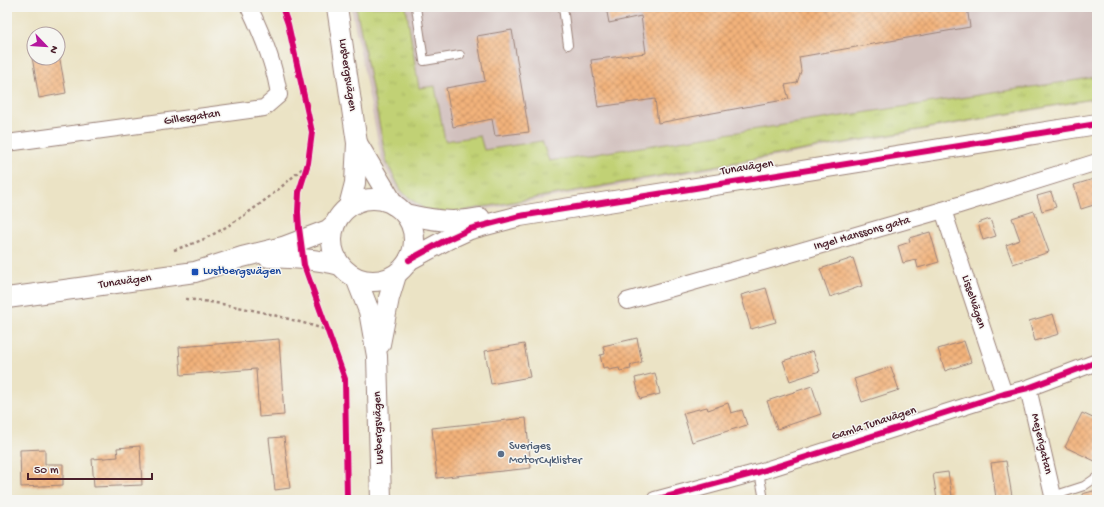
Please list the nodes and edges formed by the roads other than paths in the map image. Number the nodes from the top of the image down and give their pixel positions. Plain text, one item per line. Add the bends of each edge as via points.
1 (249, 7) edge
2 (338, 7) edge
3 (416, 7) edge
4 (563, 7) edge
5 (568, 45) dead end
6 (460, 55) dead end
7 (1097, 111) edge
8 (1097, 124) edge
9 (7, 143) edge
10 (358, 144) junction
11 (1097, 162) edge
12 (349, 206) junction
13 (399, 209) junction
14 (943, 210) junction
15 (334, 225) junction
16 (242, 257) junction
17 (340, 265) junction
18 (403, 267) junction
19 (356, 278) junction
20 (7, 298) edge
21 (627, 301) dead end
22 (377, 356) junction
23 (1097, 362) edge
24 (1028, 388) junction
25 (1004, 394) junction
26 (758, 472) junction
27 (1097, 476) edge
28 (1054, 498) edge
29 (381, 500) edge
30 (655, 500) edge
31 (764, 500) edge

1 - 9 street, Gillesgatan via 277,80 279,95 264,108
2 - 10 street, Lusbergsvägen
3 - 6 lane via 424,61
4 - 5 lane
7 - 13 street, Tunavägen via 468,220 440,221
8 - 18 street, Tunavägen via 520,216 470,229 446,240
10 - 12 street, Lusbergsvägen via 355,182
10 - 13 street, Lusbergsvägen
11 - 14 street, Ingel Hanssons gata
12 - 13 street via 368,199 378,199
12 - 15 street via 340,214
13 - 18 street via 411,224 414,236 413,249
14 - 21 street, Ingel Hanssons gata
14 - 25 street, Lisselvägen
15 - 16 street, Tunavägen via 328,230 283,247
15 - 17 street via 332,247
16 - 17 street, Tunavägen via 299,258
16 - 20 street, Tunavägen via 196,272
17 - 19 street
18 - 19 street via 383,280 370,282
18 - 22 street, Lusbergsvägen via 389,298
19 - 22 street, Lusbergsvägen via 369,311
22 - 29 street, Lusbergsvägen
23 - 24 street, Gamla Tunavägen
24 - 25 street, Gamla Tunavägen
24 - 28 street, Mejerigatan
25 - 26 street, Gamla Tunavägen
26 - 30 street, Gamla Tunavägen
26 - 31 lane
27 - 28 lane via 1084,486

